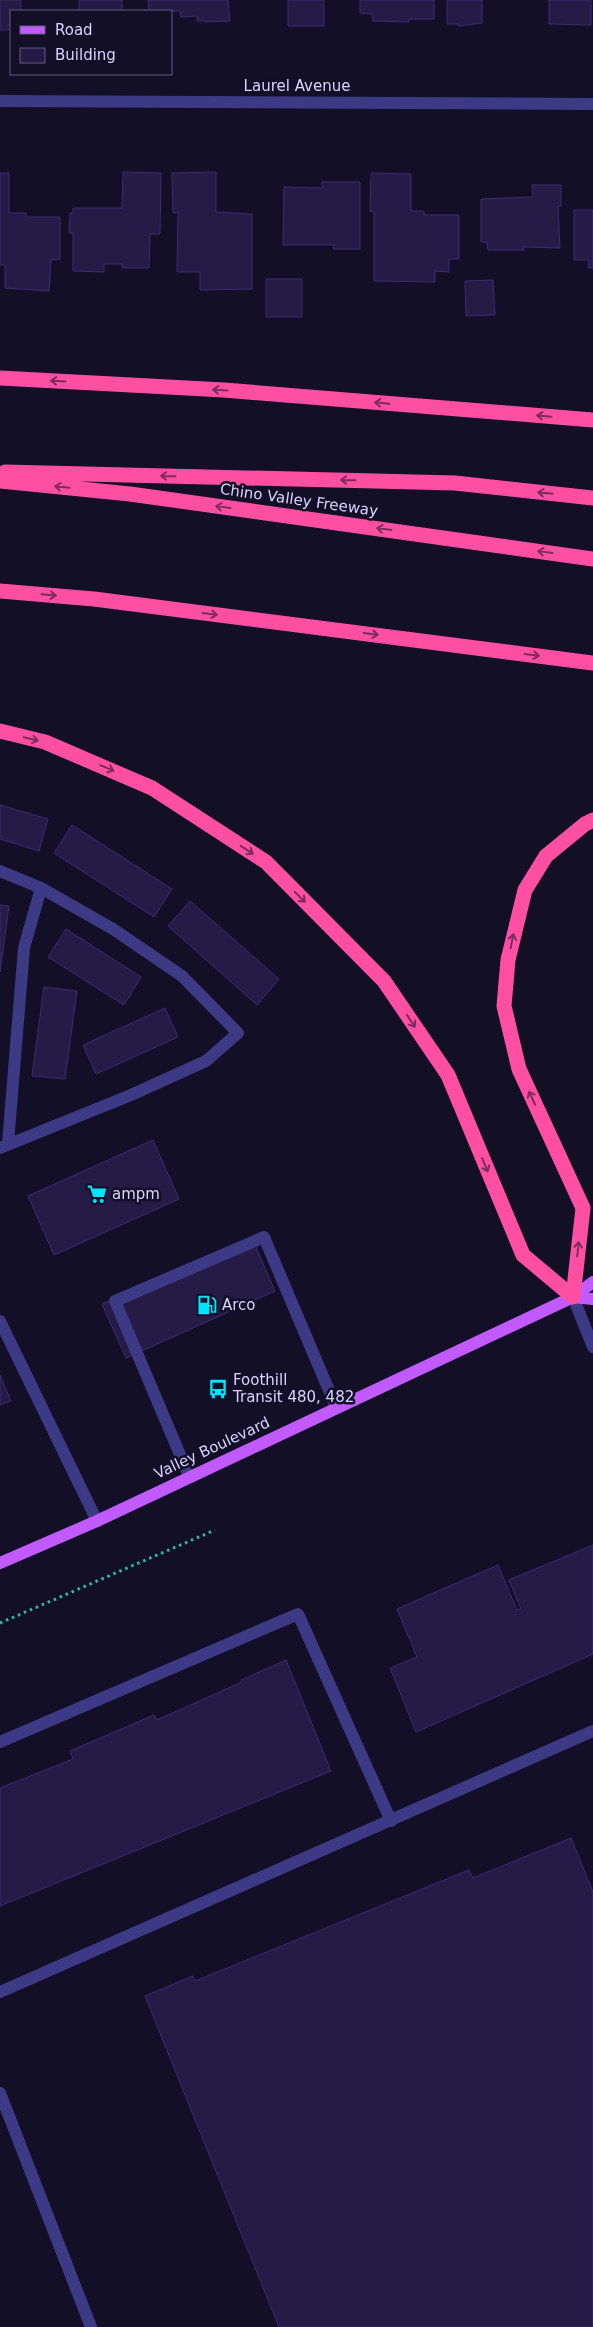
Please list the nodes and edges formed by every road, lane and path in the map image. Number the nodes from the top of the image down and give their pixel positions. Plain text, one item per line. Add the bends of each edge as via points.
1 (0, 101) edge
2 (593, 104) edge
3 (0, 378) edge
4 (593, 420) edge
5 (0, 472) edge
6 (0, 481) edge
7 (593, 498) edge
8 (593, 559) edge
9 (0, 591) edge
10 (593, 663) edge
11 (0, 731) edge
12 (593, 820) edge
13 (0, 871) edge
14 (41, 888) junction
15 (4, 1145) edge
16 (593, 1282) edge
17 (573, 1297) junction
18 (593, 1298) edge
19 (0, 1321) edge
20 (593, 1347) edge
21 (336, 1407) junction
22 (189, 1476) junction
23 (98, 1521) junction
24 (215, 1530) dead end
25 (0, 1563) edge
26 (0, 1623) edge
27 (593, 1730) edge
28 (0, 1742) edge
29 (391, 1821) junction
30 (0, 1992) edge
31 (0, 2093) edge
32 (91, 2327) edge

1 - 2 street, Laurel Avenue
4 -> 3 highway via 224,390
7 -> 5 highway via 455,483
8 -> 6 highway, Chino Valley Freeway via 130,494
9 -> 10 highway via 94,599
11 -> 17 highway via 45,742 152,788 266,862 384,981 448,1074 523,1255
17 -> 12 highway via 583,1208 519,1069 504,1006 508,960 525,890 546,856
13 - 14 street
14 - 15 street via 24,948
14 - 15 street via 113,929 182,976 238,1033 206,1061 131,1095
16 - 17 main road, Valley Boulevard
17 - 18 main road, Valley Boulevard
17 - 20 street
17 - 21 main road, Valley Boulevard
19 - 23 street
21 - 22 main road, Valley Boulevard
21 - 22 street via 264,1237 115,1301
22 - 23 main road, Valley Boulevard
23 - 25 main road, Valley Boulevard
24 - 26 path
27 - 29 street
28 - 29 street via 298,1614
29 - 30 street
31 - 32 street

